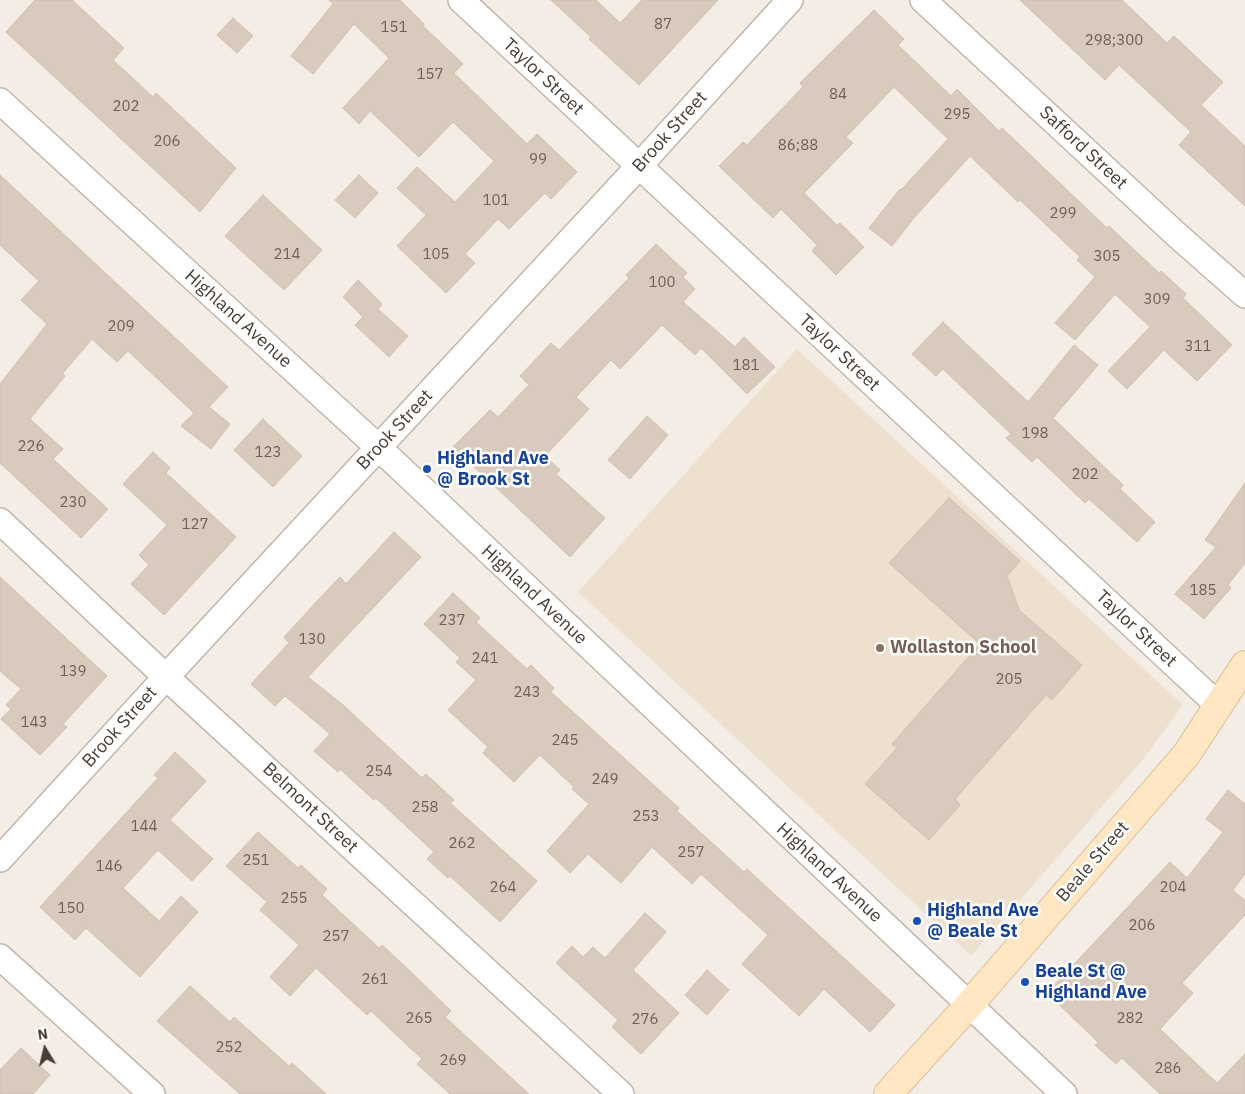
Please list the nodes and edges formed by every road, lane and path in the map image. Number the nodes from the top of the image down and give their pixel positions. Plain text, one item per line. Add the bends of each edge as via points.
1 (461, 0) edge
2 (790, 0) edge
3 (923, 0) edge
4 (0, 101) edge
5 (639, 166) junction
6 (1245, 295) edge
7 (379, 448) junction
8 (0, 521) edge
9 (1245, 665) edge
10 (166, 676) junction
11 (1218, 705) junction
12 (0, 859) edge
13 (4, 967) edge
14 (969, 1005) junction
15 (152, 1094) edge
16 (621, 1094) edge
17 (888, 1094) edge
18 (1064, 1094) edge

1 - 5 street, Taylor Street
2 - 5 street, Brook Street
3 - 6 street, Safford Street
4 - 7 street, Highland Avenue
5 - 7 street, Brook Street
5 - 11 street, Taylor Street
7 - 10 street, Brook Street
7 - 14 street, Highland Avenue
8 - 10 street, Belmont Street
9 - 11 main road, Beale Street
10 - 12 street, Brook Street
10 - 16 street, Belmont Street
11 - 14 main road, Beale Street via 1186,755
13 - 15 street
14 - 17 main road, Beale Street
14 - 18 street, Highland Avenue

